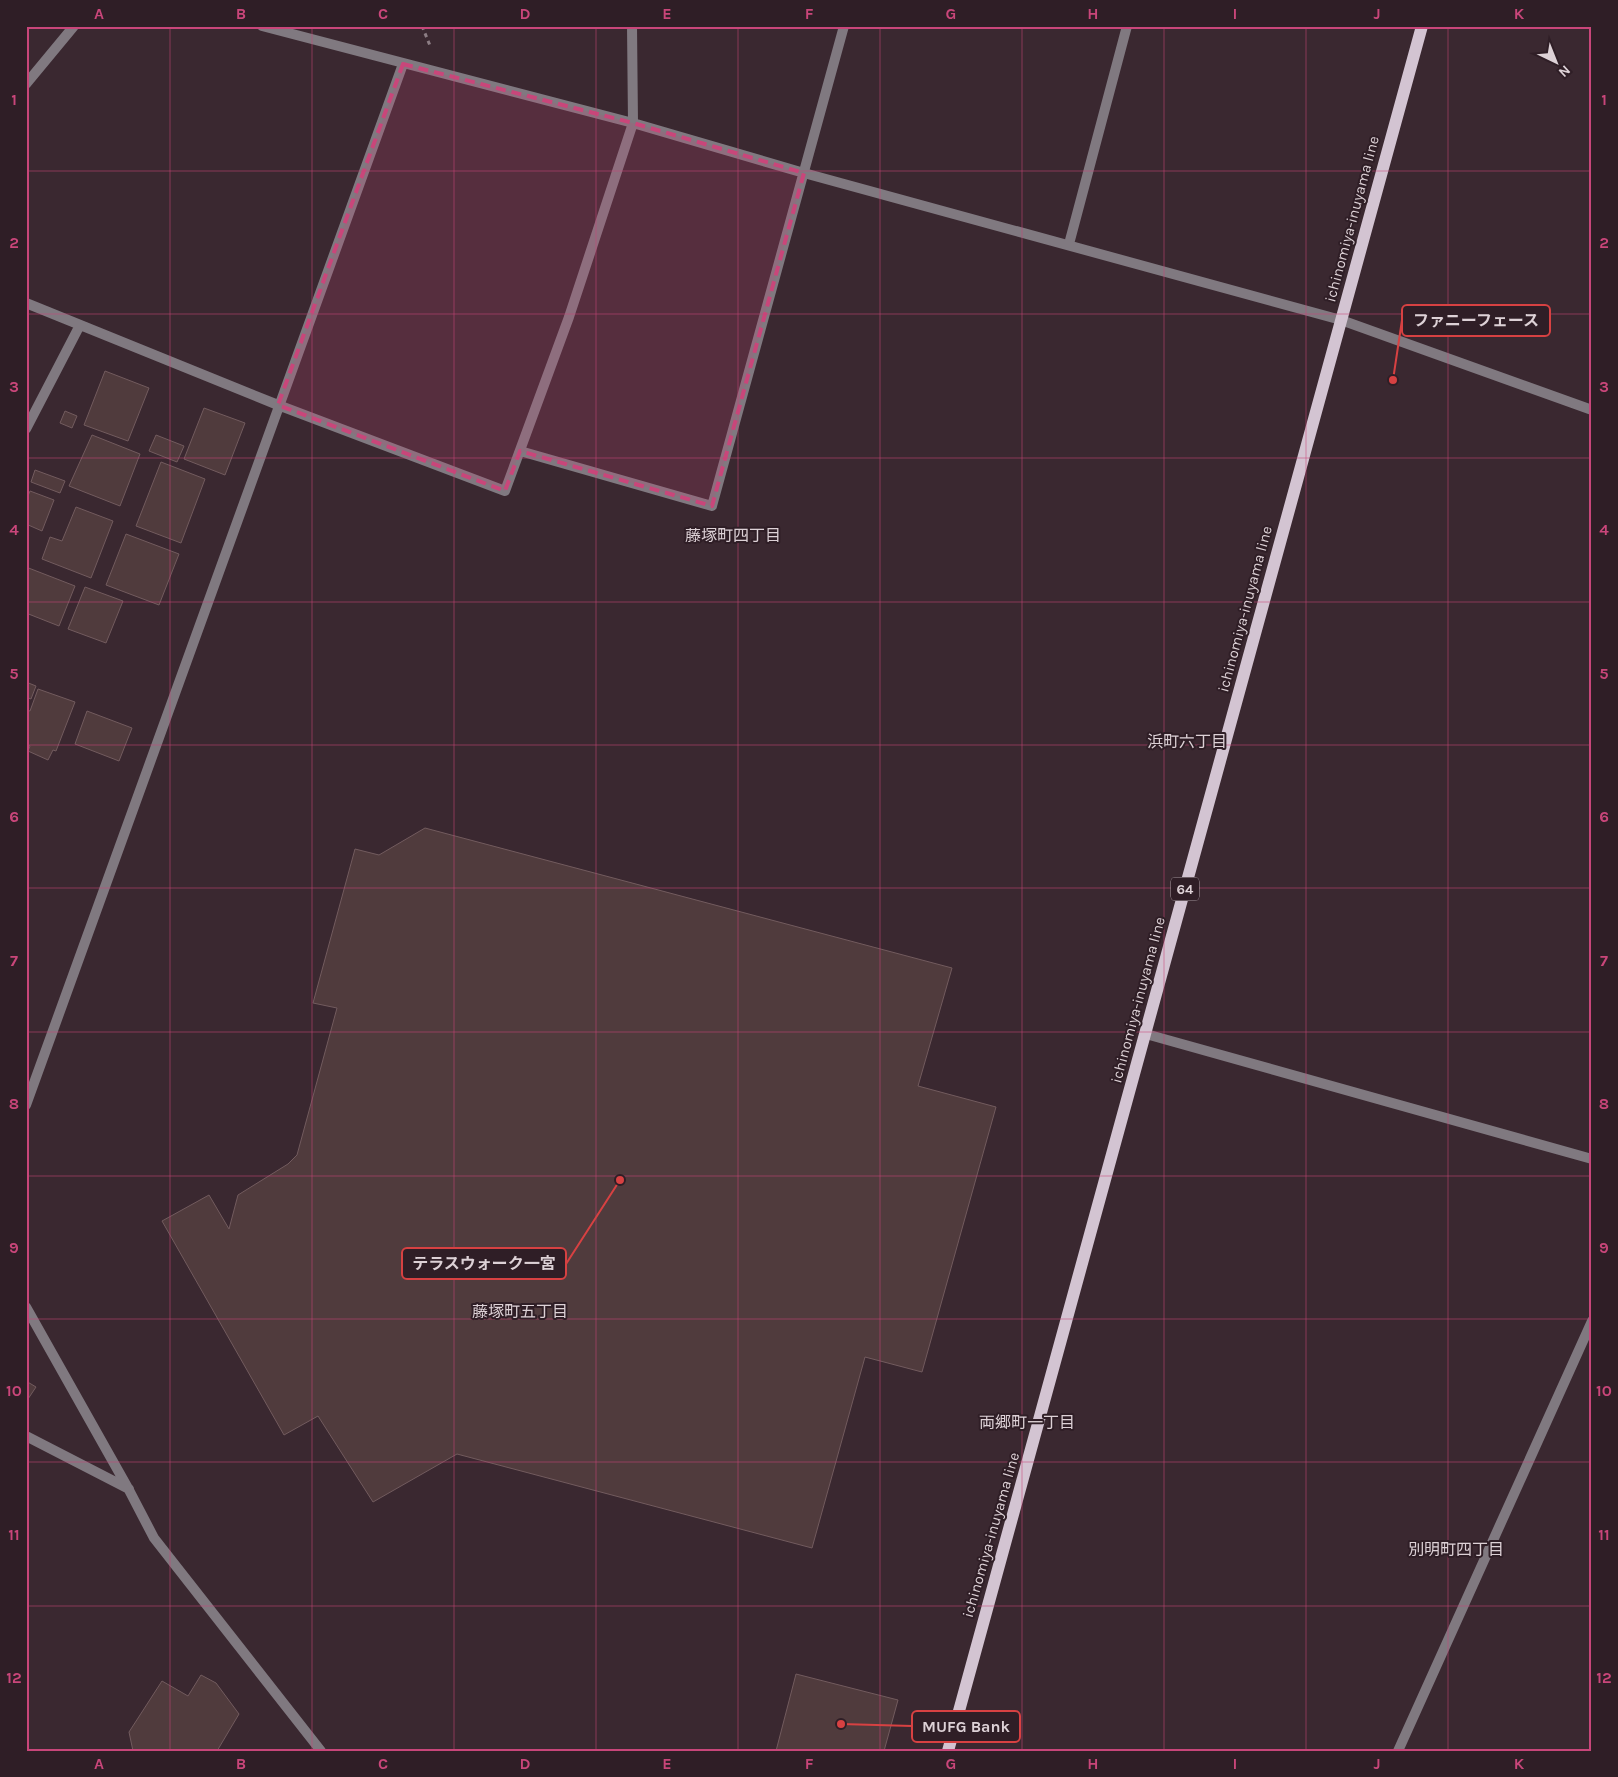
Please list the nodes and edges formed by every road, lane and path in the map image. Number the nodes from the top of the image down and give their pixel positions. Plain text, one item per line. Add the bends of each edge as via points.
1 (74, 26) edge
2 (262, 26) edge
3 (632, 26) edge
4 (844, 26) edge
5 (1127, 26) edge
6 (1422, 26) edge
7 (403, 64) junction
8 (26, 84) edge
9 (634, 123) junction
10 (804, 173) junction
11 (1069, 244) junction
12 (26, 303) edge
13 (1341, 320) junction
14 (80, 325) junction
15 (278, 405) junction
16 (1592, 410) edge
17 (26, 430) edge
18 (520, 451) junction
19 (1146, 1034) junction
20 (26, 1104) edge
21 (1592, 1159) edge
22 (26, 1306) edge
23 (1592, 1321) edge
24 (26, 1436) edge
25 (129, 1490) junction
26 (321, 1751) edge
27 (948, 1751) edge
28 (1398, 1751) edge

1 - 8 street
2 - 7 street
3 - 9 street
4 - 10 street
5 - 11 street
6 - 13 main road, ichinomiya-inuyama line / 64
7 - 9 street
7 - 15 street
9 - 10 street
9 - 18 street
10 - 11 street
10 - 18 street via 712,506
11 - 13 street
12 - 14 street
13 - 16 street
13 - 19 main road, ichinomiya-inuyama line / 64
14 - 15 street
14 - 17 street
15 - 18 street via 505,491
15 - 20 street
19 - 21 street
19 - 27 main road, ichinomiya-inuyama line / 64
22 - 25 street
23 - 28 street
24 - 25 street
25 - 26 street via 154,1538

